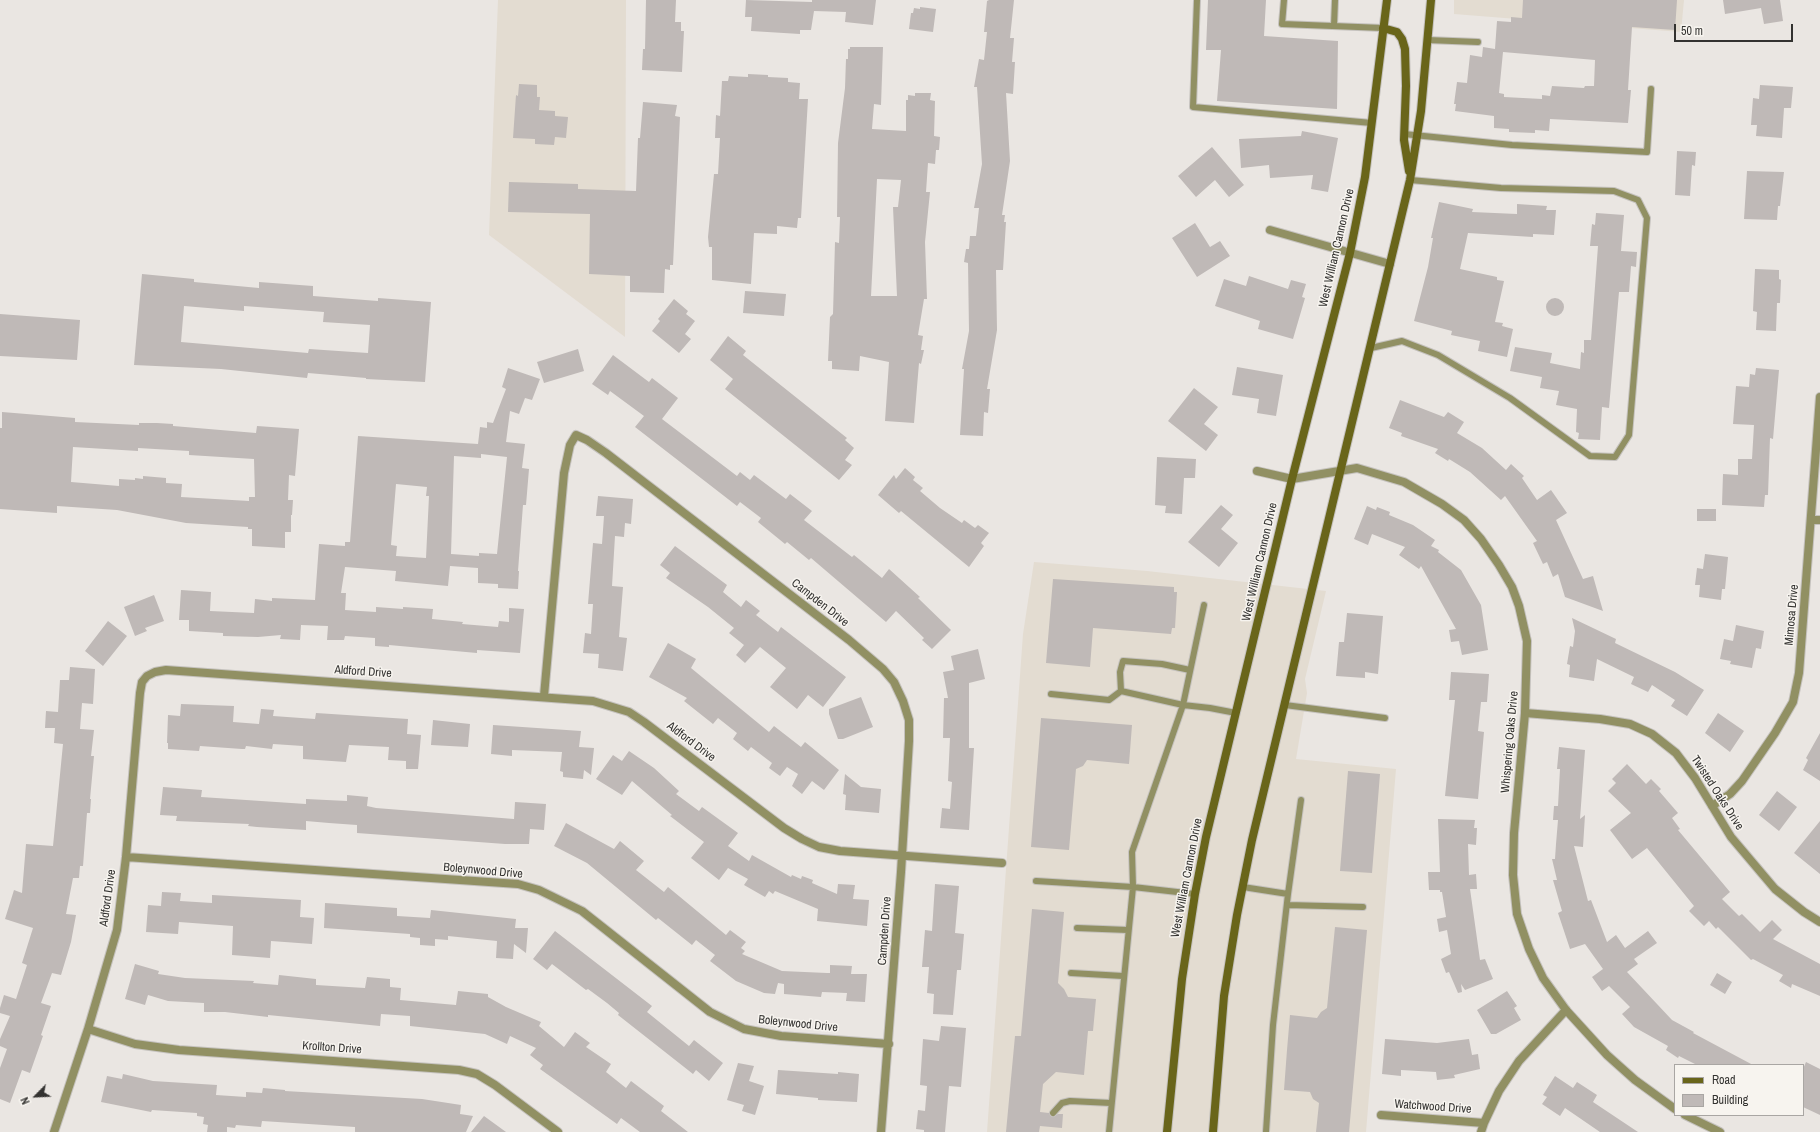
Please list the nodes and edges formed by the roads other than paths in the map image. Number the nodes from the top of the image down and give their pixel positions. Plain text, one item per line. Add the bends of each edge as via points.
1 (1197, 0) edge
2 (1284, 0) edge
3 (1335, 0) edge
4 (1387, 0) edge
5 (1431, 0) edge
6 (1334, 26) junction
7 (1383, 28) junction
8 (1427, 40) junction
9 (1478, 42) dead end
10 (1651, 89) dead end
11 (1372, 123) junction
12 (1404, 134) junction
13 (1417, 136) junction
14 (1410, 180) junction
15 (1270, 230) dead end
16 (1350, 253) junction
17 (1390, 264) junction
18 (1370, 348) junction
19 (1820, 397) edge
20 (1341, 470) junction
21 (1257, 471) dead end
22 (1292, 479) junction
23 (1816, 520) edge
24 (1204, 605) dead end
25 (1190, 670) junction
26 (1121, 691) junction
27 (1051, 694) dead end
28 (544, 696) junction
29 (1183, 705) junction
30 (1285, 705) junction
31 (1236, 713) junction
32 (1525, 713) junction
33 (1385, 718) dead end
34 (1301, 800) dead end
35 (1712, 806) junction
36 (902, 855) junction
37 (126, 857) junction
38 (1002, 863) dead end
39 (1036, 881) dead end
40 (1133, 887) junction
41 (1243, 887) junction
42 (1195, 894) junction
43 (1288, 894) junction
44 (1287, 905) junction
45 (1363, 907) dead end
46 (1820, 922) edge
47 (1077, 928) dead end
48 (1128, 930) junction
49 (1071, 973) dead end
50 (1123, 976) junction
51 (1566, 1010) junction
52 (88, 1029) junction
53 (889, 1044) junction
54 (1111, 1103) junction
55 (1674, 1108) edge
56 (1053, 1113) dead end
57 (1381, 1115) dead end
58 (1687, 1116) edge
59 (1484, 1123) junction
60 (54, 1132) edge
61 (558, 1132) edge
62 (881, 1132) edge
63 (1108, 1132) edge
64 (1167, 1132) edge
65 (1213, 1132) edge
66 (1266, 1132) edge
67 (1482, 1132) edge
68 (1720, 1132) edge

1 - 11 lane via 1193,107
2 - 6 lane via 1282,24
3 - 6 lane
4 - 7 main road, West William Cannon Drive
5 - 8 main road
6 - 7 lane
7 - 11 main road, West William Cannon Drive
7 - 12 main road via 1397,32 1405,49
8 - 9 lane
8 - 13 main road
10 - 13 lane via 1647,152 1512,145
11 - 16 main road, West William Cannon Drive via 1365,177
12 - 13 lane
12 - 14 main road
13 - 14 main road
14 - 17 main road
14 - 18 lane via 1501,188 1614,192 1638,200 1648,218 1629,435 1615,457 1590,456 1510,398 1438,355 1402,341
15 - 16 street
16 - 17 street
16 - 22 main road, West William Cannon Drive
17 - 18 main road
18 - 20 main road
19 - 23 street, Mimosa Drive
20 - 22 street, Whispering Oaks Drive
20 - 30 main road
20 - 32 street, Whispering Oaks Drive via 1357,468 1381,474 1420,490 1464,520 1481,539 1512,587 1528,641
21 - 22 street
22 - 31 main road, West William Cannon Drive
23 - 35 street, Mimosa Drive via 1799,673 1793,702 1742,781 1730,794
24 - 25 lane
25 - 26 lane via 1162,664 1123,661 1120,672
25 - 29 lane
26 - 27 lane via 1109,700
26 - 29 lane
28 - 36 street, Aldford Drive via 593,701 629,712 802,839 819,847 840,852
28 - 36 street, Campden Drive via 566,462 570,445 576,435 597,446 849,640 894,682 909,720
28 - 37 street, Aldford Drive via 166,670 155,672 142,682 140,693
29 - 31 lane
29 - 40 lane via 1132,852
30 - 33 lane
30 - 41 main road
31 - 42 main road, West William Cannon Drive
32 - 35 street, Twisted Oaks Drive via 1600,719 1630,724 1652,734 1676,753 1696,778
32 - 51 street, Whispering Oaks Drive via 1514,833 1513,875 1517,914 1529,949 1543,978
34 - 43 lane
35 - 46 street, Twisted Oaks Drive via 1731,837 1774,889
36 - 38 street, Aldford Drive
36 - 53 street, Campden Drive
37 - 52 street, Aldford Drive via 116,930
37 - 53 street, Boleynwood Drive via 518,884 559,898 582,911 710,1012 744,1029 781,1036
39 - 40 lane
40 - 42 lane
40 - 48 lane
41 - 43 lane
41 - 65 main road via 1224,996
42 - 64 main road, West William Cannon Drive via 1182,978
43 - 44 lane
44 - 45 lane
44 - 66 lane via 1273,1025
47 - 48 lane
48 - 50 lane
49 - 50 lane
50 - 54 lane
51 - 55 street, Whispering Oaks Drive via 1607,1055 1635,1080
51 - 59 street via 1519,1061
52 - 60 street, Aldford Drive
52 - 61 street, Krollton Drive via 135,1044 179,1050 459,1070 477,1074 495,1085
53 - 62 street, Campden Drive
54 - 56 lane via 1070,1101 1062,1103
54 - 63 lane
57 - 59 street, Watchwood Drive
58 - 68 street
59 - 67 street

